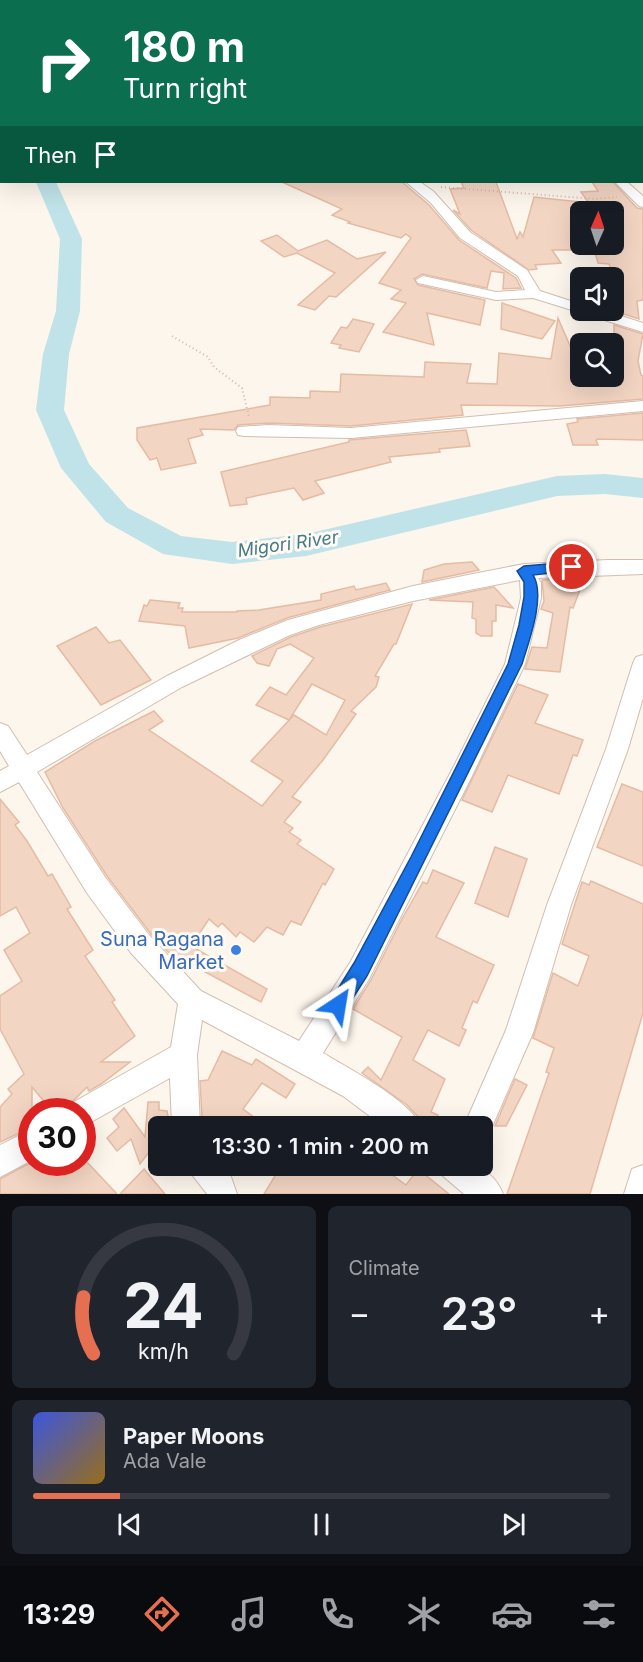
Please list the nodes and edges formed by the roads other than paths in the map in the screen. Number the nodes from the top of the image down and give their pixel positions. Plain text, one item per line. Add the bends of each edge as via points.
1 (414, 183) edge
2 (622, 183) edge
3 (639, 200) edge
4 (423, 280) dead end
5 (534, 294) junction
6 (570, 305) edge
7 (621, 321) edge
8 (643, 328) edge
9 (643, 406) edge
10 (249, 430) road end
11 (643, 567) edge
12 (524, 571) junction
13 (643, 663) edge
14 (0, 732) edge
15 (24, 768) junction
16 (0, 782) edge
17 (192, 1000) junction
18 (183, 1055) junction
19 (304, 1058) junction
20 (96, 1105) edge
21 (186, 1116) edge
22 (393, 1116) edge
23 (482, 1116) edge
24 (18, 1151) edge
25 (0, 1162) edge
26 (211, 1176) edge
27 (467, 1176) edge
28 (643, 1180) edge
29 (222, 1194) edge
30 (488, 1194) edge
31 (639, 1194) edge

1 - 5 street via 425,189 471,241 509,260 523,272
2 - 3 street
4 - 5 street via 496,296
5 - 6 street
7 - 8 street
9 - 10 street via 351,433
11 - 12 street
12 - 15 street via 422,591 285,629 194,673
12 - 19 street via 531,582 531,597 515,664 360,970
13 - 23 street via 519,1033
14 - 15 street
15 - 16 street
15 - 17 street via 96,885 140,944
17 - 18 street
17 - 19 street
18 - 20 street
18 - 21 street
19 - 22 street via 353,1086
24 - 25 street
26 - 29 street
27 - 30 street
28 - 31 street

